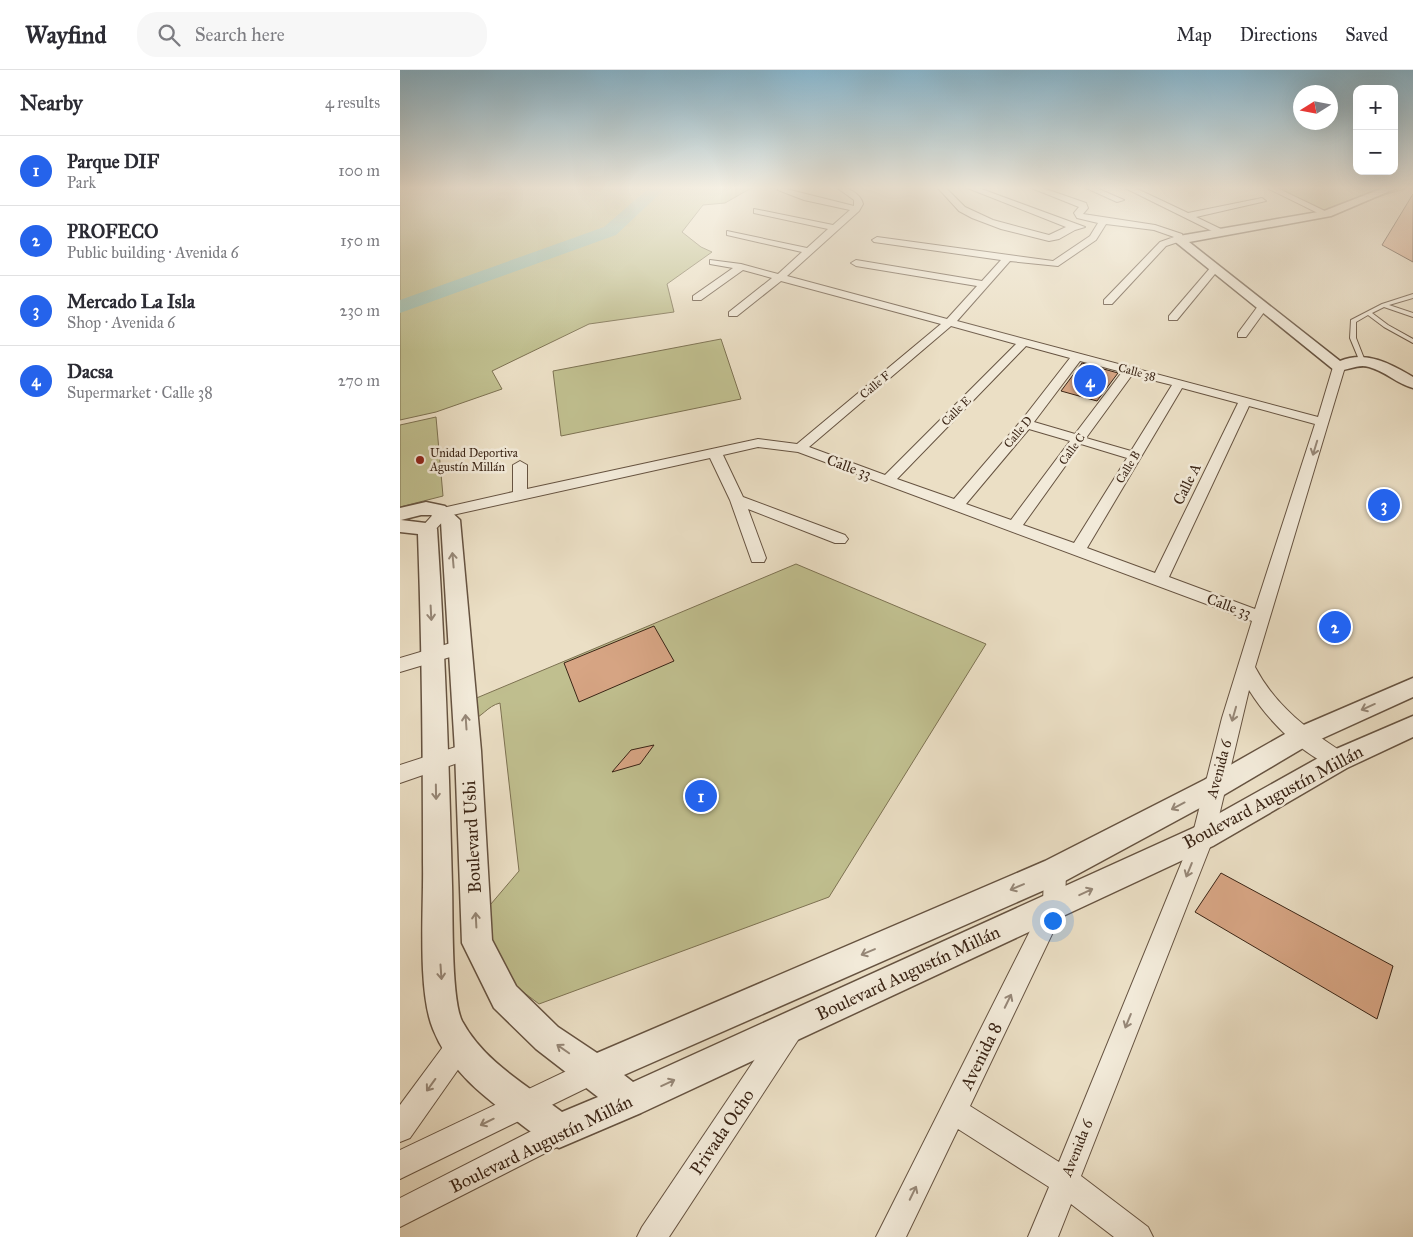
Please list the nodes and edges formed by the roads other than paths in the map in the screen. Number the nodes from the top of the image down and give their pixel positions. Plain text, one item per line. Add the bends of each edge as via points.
1 (768, 241) edge
2 (820, 241) edge
3 (887, 241) edge
4 (1088, 241) edge
5 (1174, 241) edge
6 (1182, 241) edge
7 (810, 251) junction
8 (1007, 259) junction
9 (713, 262) dead end
10 (856, 262) dead end
11 (741, 267) junction
12 (1214, 269) junction
13 (780, 277) junction
14 (985, 284) junction
15 (1413, 296) edge
16 (698, 298) dead end
17 (1108, 302) dead end
18 (1384, 305) junction
19 (1262, 308) junction
20 (1369, 313) junction
21 (733, 314) dead end
22 (1413, 315) edge
23 (1173, 318) dead end
24 (950, 322) junction
25 (1242, 335) dead end
26 (1413, 341) edge
27 (1024, 342) junction
28 (1078, 356) junction
29 (1362, 362) junction
30 (1339, 367) junction
31 (1129, 370) junction
32 (1179, 383) junction
33 (1413, 383) edge
34 (1245, 401) junction
35 (1323, 422) junction
36 (1026, 424) junction
37 (1079, 440) junction
38 (800, 448) junction
39 (714, 451) junction
40 (1135, 456) junction
41 (520, 465) dead end
42 (887, 481) junction
43 (520, 494) junction
44 (737, 500) junction
45 (956, 506) junction
46 (400, 514) edge
47 (435, 520) junction
48 (400, 526) edge
49 (1014, 528) junction
50 (840, 539) dead end
51 (1077, 551) junction
52 (758, 558) dead end
53 (1159, 580) junction
54 (1262, 618) junction
55 (461, 647) junction
56 (434, 656) junction
57 (400, 665) edge
58 (1247, 668) junction
59 (1413, 687) edge
60 (1413, 726) edge
61 (1302, 736) junction
62 (468, 751) junction
63 (1338, 760) junction
64 (435, 763) junction
65 (400, 774) edge
66 (1213, 788) junction
67 (1203, 837) junction
68 (1055, 871) junction
69 (1054, 907) junction
70 (792, 1026) junction
71 (460, 1046) junction
72 (594, 1070) junction
73 (629, 1101) junction
74 (525, 1104) junction
75 (954, 1111) junction
76 (400, 1128) edge
77 (559, 1131) junction
78 (400, 1165) edge
79 (1064, 1181) junction
80 (409, 1208) edge
81 (400, 1225) edge
82 (652, 1237) edge
83 (891, 1237) edge
84 (1043, 1237) edge
85 (1138, 1237) edge

1 - 7 street
2 - 7 street
3 - 8 street
4 - 8 street via 1055,264
5 - 17 street via 1163,244
6 - 12 street
7 - 13 street
8 - 14 street, Calle F
9 - 11 street, Calle 38
10 - 14 street
11 - 13 street, Calle 38
11 - 16 street
12 - 19 street
12 - 23 street
13 - 21 street
13 - 24 street, Calle 38
14 - 24 street, Calle F
15 - 18 lane
18 - 20 lane
18 - 22 lane
19 - 25 street
19 - 30 street
20 - 26 lane
20 - 29 lane via 1354,321 1353,338
24 - 27 street, Calle 38
24 - 38 street, Calle F
27 - 28 street, Calle 38
27 - 42 street, Calle E
28 - 31 street, Calle 38
28 - 36 street, Calle D
29 - 30 street via 1348,362
29 - 33 street via 1387,368
30 - 35 street, Avenida 6
31 - 32 street, Calle 38
31 - 37 street, Calle C
32 - 34 street, Calle 38
32 - 40 street, Calle B
34 - 35 street, Calle 38
34 - 53 street, Calle A
35 -> 54 street, Avenida 6
36 - 37 street
36 - 45 street, Calle D
37 - 40 street
37 - 49 street, Calle C
38 - 39 street, Calle 33 via 758,443
38 - 42 street, Calle 33
39 - 43 street, Calle 33
39 - 44 street
40 - 51 street, Calle B
41 - 43 street
42 - 45 street, Calle 33
43 - 47 street, Calle 33
44 - 50 street
44 - 52 street
45 - 49 street, Calle 33
46 - 47 street via 429,507
47 - 48 street
55 -> 47 street, Boulevard Usbi via 450,520
47 -> 56 street
49 - 51 street, Calle 33
51 - 53 street, Calle 33
53 - 54 street, Calle 33
54 - 58 street, Avenida 6
55 - 56 street
62 -> 55 street, Boulevard Usbi
56 - 57 street
56 - 64 street
58 - 61 street via 1268,706
58 -> 66 street, Avenida 6
59 -> 61 street, Boulevard Augustín Millán
60 - 63 street, Boulevard Augustín Millán
61 - 63 street
61 - 66 street, Boulevard Augustín Millán
62 - 64 street
72 -> 62 street, Boulevard Usbi via 548,1038 505,996 477,943
63 - 67 street, Boulevard Augustín Millán
64 - 65 street
64 -> 71 street via 442,997 448,1026
66 - 67 street, Avenida 6
66 -> 68 street, Boulevard Augustín Millán
69 -> 67 street, Boulevard Augustín Millán
67 -> 79 street, Avenida 6
68 - 69 street, Avenida 8
68 -> 72 street, Boulevard Augustín Millán
69 - 70 street, Boulevard Augustín Millán
75 -> 69 street, Avenida 8
73 -> 70 street, Boulevard Augustín Millán
70 - 82 street, Privada Ocho
71 - 74 street via 489,1081
71 -> 76 street
72 - 73 street, Boulevard Usbi
72 - 74 street, Boulevard Augustín Millán
73 - 77 street, Boulevard Augustín Millán
74 - 77 street
74 -> 78 street, Boulevard Augustín Millán
75 - 79 street
83 -> 75 street, Avenida 8
77 - 80 street, Boulevard Augustín Millán
79 - 84 street, Avenida 6
79 - 85 street
80 - 81 street

